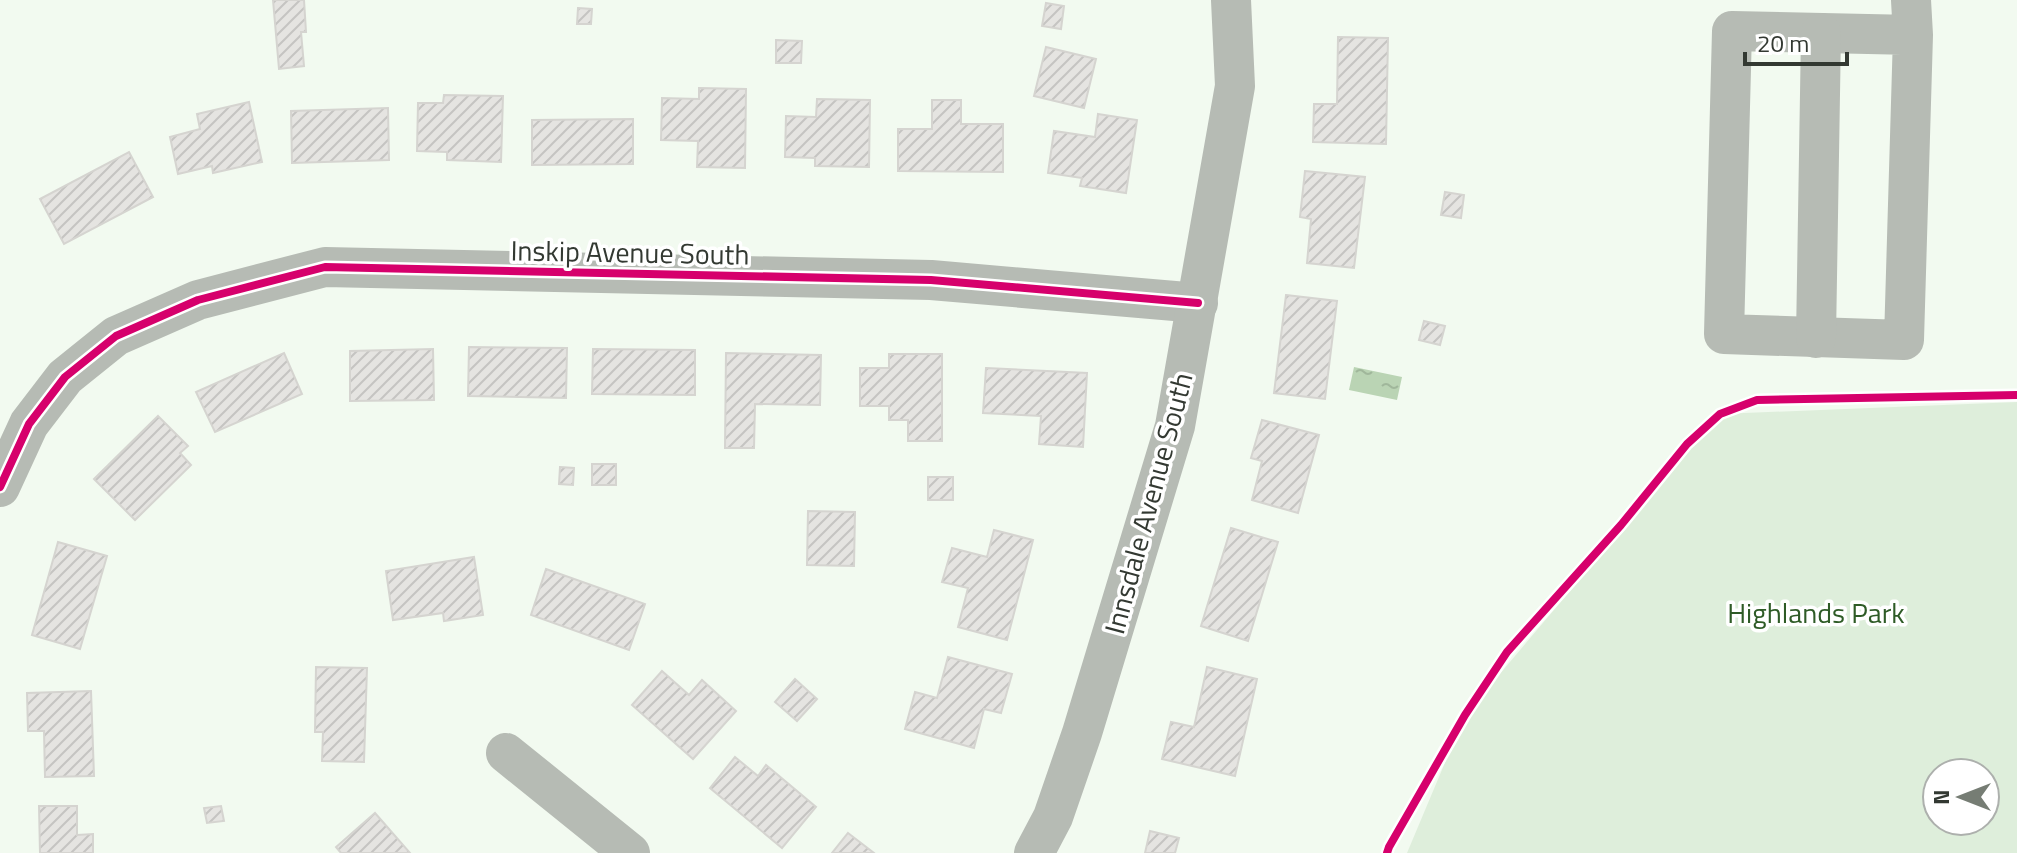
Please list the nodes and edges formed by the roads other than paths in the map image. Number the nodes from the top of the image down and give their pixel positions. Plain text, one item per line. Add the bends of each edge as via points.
1 (1231, 0) edge
2 (1912, 18) edge
3 (1821, 33) junction
4 (1198, 303) junction
5 (1816, 338) junction
6 (0, 487) edge
7 (506, 753) dead end
8 (630, 853) edge
9 (1034, 853) edge

1 - 4 street, Innsdale Avenue South via 1235,86
2 - 3 street
2 - 5 street via 1904,340
3 - 5 street
3 - 5 street via 1732,31 1724,334
4 - 6 street, Inskip Avenue South via 931,280 325,267 198,300 116,336 65,377 29,424
4 - 9 street, Innsdale Avenue South via 1175,426 1082,733 1053,817
7 - 8 street

